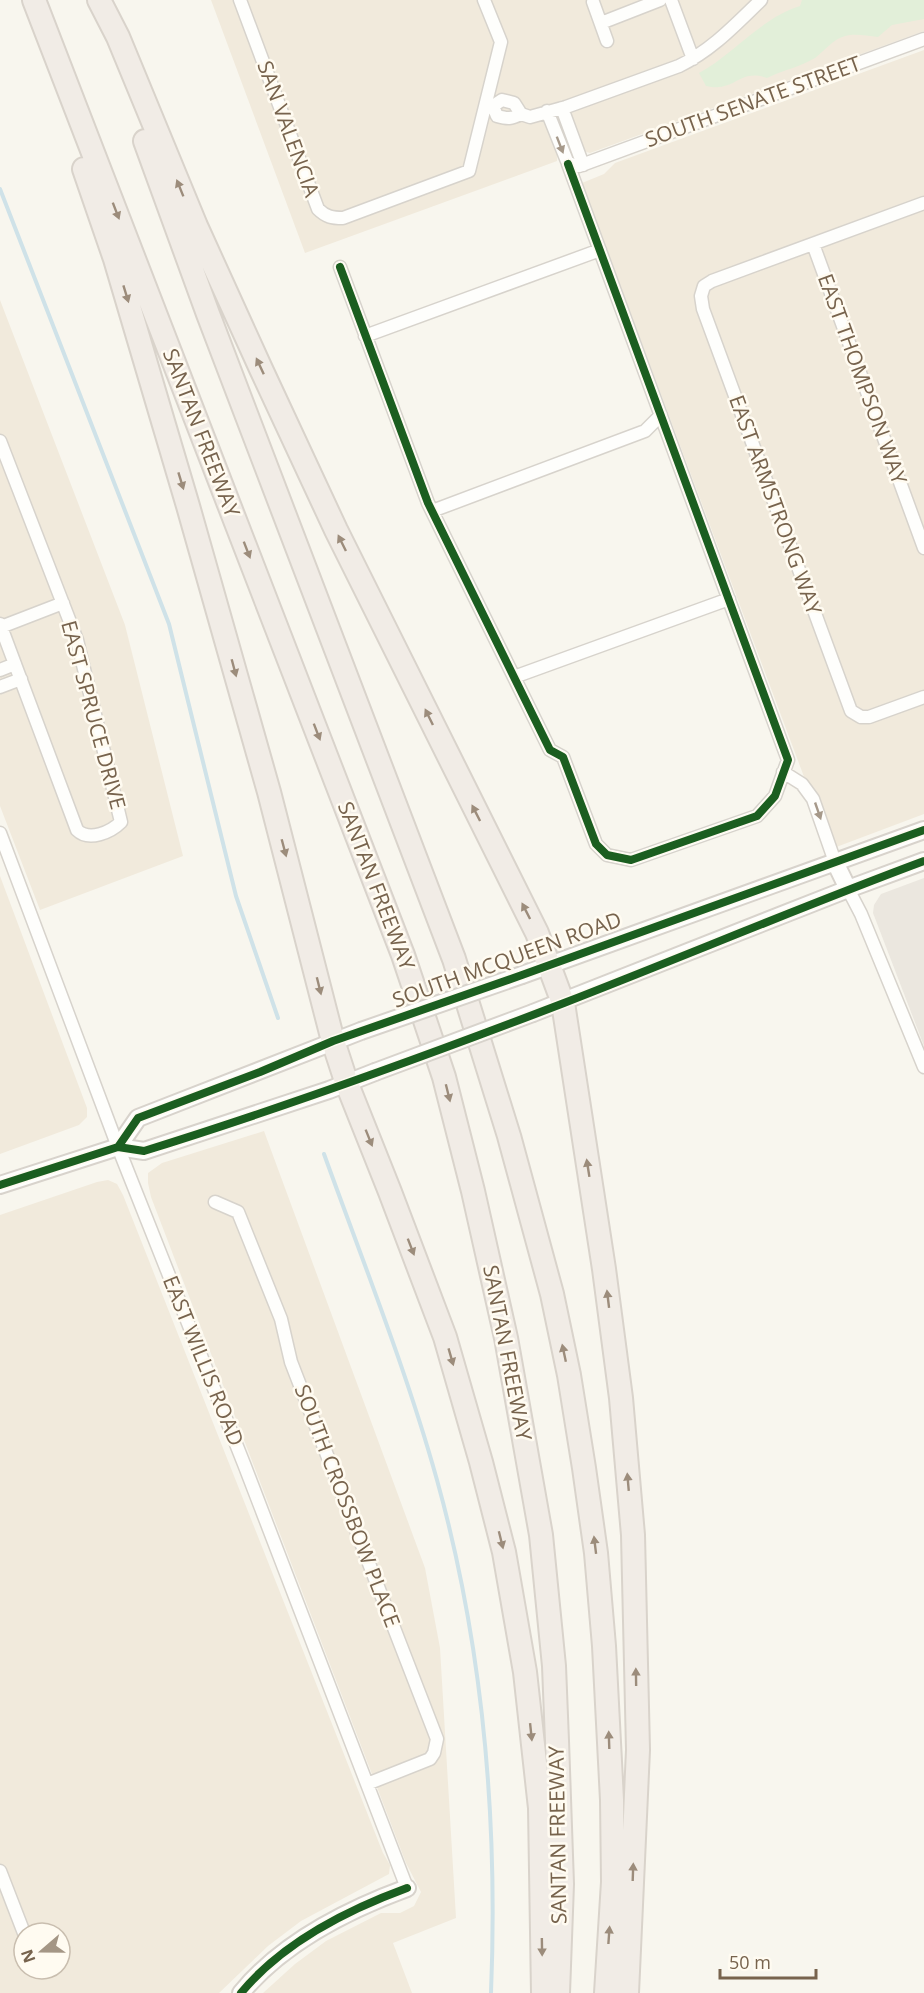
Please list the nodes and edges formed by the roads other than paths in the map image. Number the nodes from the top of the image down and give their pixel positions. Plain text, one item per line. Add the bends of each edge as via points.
1 (25, 0) edge
2 (34, 0) edge
3 (91, 0) edge
4 (99, 0) edge
5 (240, 0) edge
6 (484, 0) edge
7 (660, 0) edge
8 (671, 0) edge
9 (761, 0) edge
10 (593, 2) dead end
11 (601, 23) junction
12 (924, 39) edge
13 (607, 41) dead end
14 (693, 59) junction
15 (489, 105) junction
16 (561, 108) junction
17 (547, 111) junction
18 (568, 164) junction
19 (582, 165) junction
20 (924, 203) edge
21 (813, 244) junction
22 (600, 249) junction
23 (340, 267) dead end
24 (366, 336) junction
25 (661, 416) junction
26 (0, 441) edge
27 (432, 510) junction
28 (924, 548) edge
29 (729, 599) junction
30 (63, 603) junction
31 (1, 625) edge
32 (15, 664) junction
33 (0, 670) edge
34 (514, 677) junction
35 (21, 679) junction
36 (0, 687) edge
37 (924, 697) edge
38 (783, 772) junction
39 (924, 830) edge
40 (0, 833) edge
41 (924, 861) edge
42 (835, 862) junction
43 (848, 889) junction
44 (549, 964) junction
45 (562, 1003) junction
46 (333, 1041) junction
47 (924, 1067) edge
48 (347, 1084) junction
49 (118, 1147) junction
50 (0, 1185) edge
51 (215, 1202) dead end
52 (367, 1784) junction
53 (0, 1871) edge
54 (407, 1888) joint
55 (19, 1921) edge
56 (241, 1993) edge
57 (543, 1993) edge
58 (558, 1993) edge
59 (606, 1993) edge
60 (627, 1993) edge

1 -> 46 highway via 143,351 259,757
2 -> 58 highway, SANTAN FREEWAY via 403,955 444,1077 506,1338 541,1535 558,1753 562,1884
59 -> 3 highway via 613,1882 603,1635 584,1468 552,1294 509,1136 454,959
44 -> 4 highway via 336,530 196,226
5 - 15 street, SAN VALENCIA via 318,209 325,216 343,218 469,171
6 - 15 street, SAN VALENCIA via 501,42
7 - 11 street
8 - 14 street
9 - 14 street via 717,43
10 - 11 street
11 - 13 street
12 - 19 street, SOUTH SENATE STREET
14 - 16 street
15 - 17 street via 497,116 510,120 521,114 530,117
16 - 17 street
16 - 19 street
17 -> 18 street
18 - 19 street, SOUTH SENATE STREET
18 - 22 street
20 - 21 street
21 - 28 street, EAST THOMPSON WAY
21 - 37 street, EAST ARMSTRONG WAY via 712,281 701,291 704,309 851,711 865,718
22 - 24 street
22 - 25 street
23 - 24 street
24 - 27 street
25 - 27 street via 645,431
25 - 29 street
26 - 30 street, EAST SPRUCE DRIVE
27 - 34 street
29 - 34 street
29 - 38 street via 788,760
30 - 31 street
30 - 35 street, EAST SPRUCE DRIVE via 77,640 121,822 111,830 89,837 77,830
31 - 32 street
32 - 33 street
32 - 35 street
34 - 38 street via 550,750 563,757 596,844 607,855 631,860 757,816 775,796
35 - 36 street
38 -> 42 street via 801,784 813,799
39 - 42 main road, SOUTH MCQUEEN ROAD
40 - 49 street, EAST WILLIS ROAD
41 - 43 main road
42 - 43 main road
42 - 44 main road, SOUTH MCQUEEN ROAD
43 - 45 main road
43 - 47 street
44 - 45 highway
44 - 46 main road, SOUTH MCQUEEN ROAD, bridge
45 - 48 main road, bridge
60 -> 45 highway via 638,1750 633,1535 604,1269
46 - 48 highway
46 - 49 main road, SOUTH MCQUEEN ROAD via 138,1118
48 - 49 main road via 144,1151
48 -> 57 highway via 445,1337 504,1552 525,1672 540,1808
49 - 50 main road
49 - 52 street, EAST WILLIS ROAD
51 - 52 street, SOUTH CROSSBOW PLACE via 238,1212 281,1319 291,1362 437,1739 430,1759
52 - 54 street, EAST WILLIS ROAD
53 - 55 street
54 - 56 main road via 325,1924 290,1948

